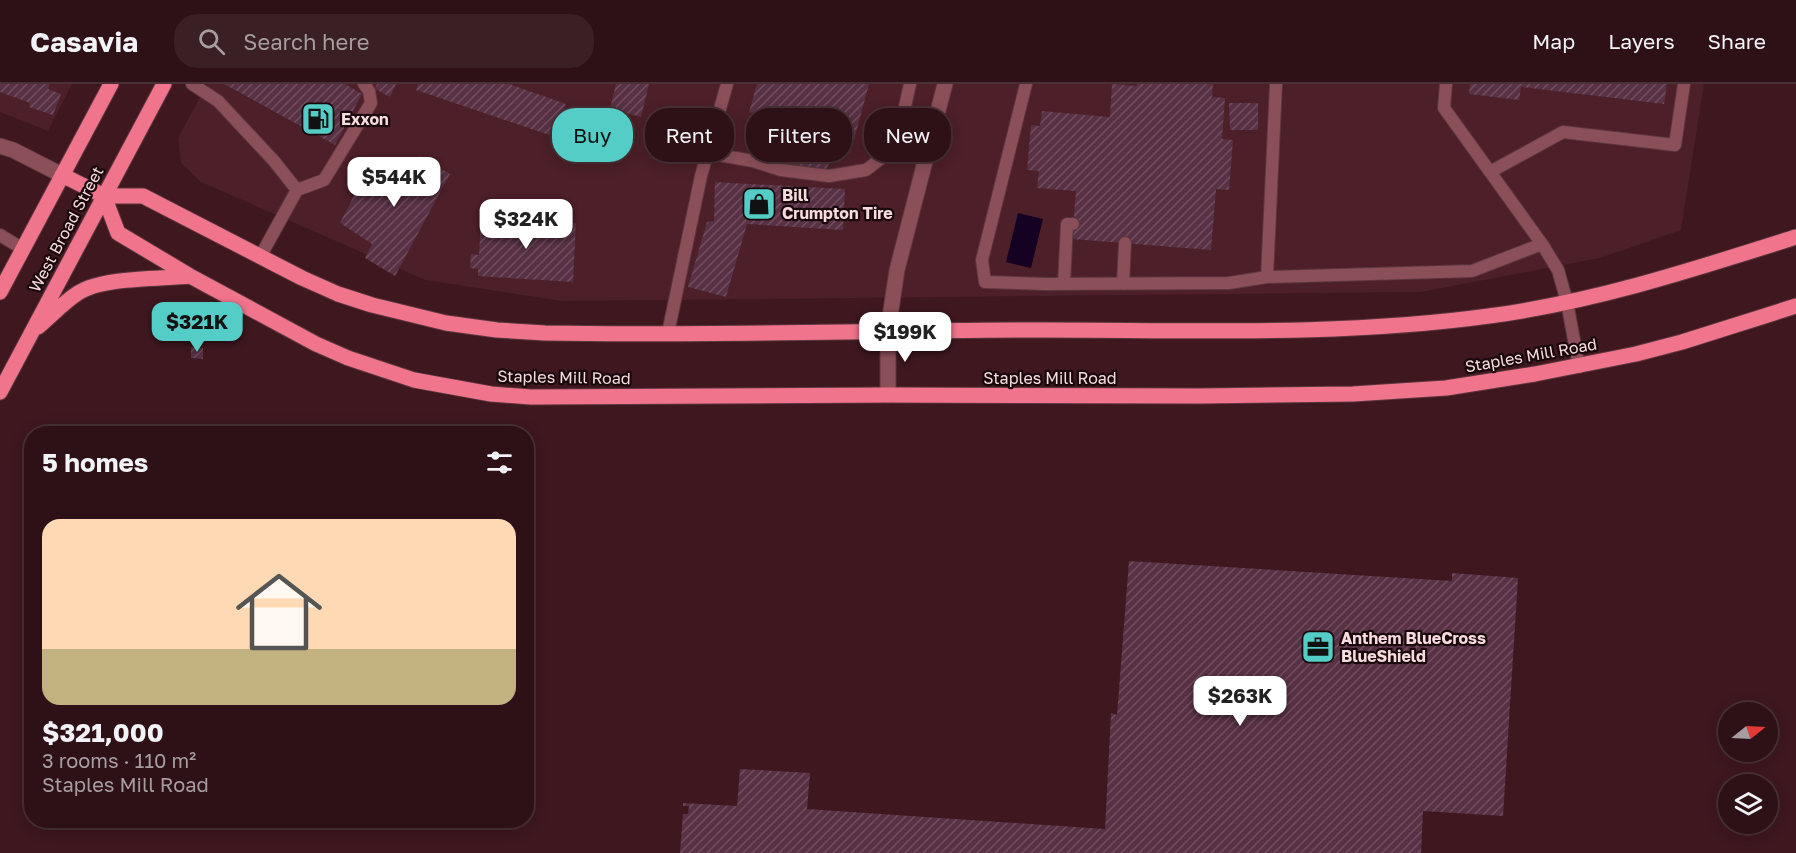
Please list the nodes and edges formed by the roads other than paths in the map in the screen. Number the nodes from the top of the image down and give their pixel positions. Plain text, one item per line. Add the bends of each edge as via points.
1 (111, 84) edge
2 (164, 84) edge
3 (192, 84) edge
4 (218, 84) edge
5 (364, 84) edge
6 (727, 84) edge
7 (910, 84) edge
8 (945, 84) edge
9 (1026, 84) edge
10 (1276, 84) edge
11 (1446, 84) edge
12 (1684, 84) edge
13 (211, 96) junction
14 (720, 108) edge
15 (905, 108) edge
16 (939, 108) edge
17 (0, 146) edge
18 (734, 158) edge
19 (705, 162) edge
20 (876, 162) edge
21 (925, 162) edge
22 (1491, 172) junction
23 (62, 175) junction
24 (297, 190) junction
25 (104, 196) junction
26 (1073, 225) dead end
27 (0, 235) edge
28 (1796, 237) edge
29 (1125, 243) dead end
30 (1542, 244) junction
31 (23, 249) junction
32 (260, 257) junction
33 (190, 276) junction
34 (1267, 277) junction
35 (1064, 284) junction
36 (1123, 284) junction
37 (0, 292) edge
38 (1567, 302) junction
39 (1796, 306) edge
40 (888, 330) junction
41 (31, 333) junction
42 (668, 333) junction
43 (1579, 366) junction
44 (0, 392) edge
45 (888, 395) junction

1 - 23 main road, West Broad Street
2 - 25 main road, West Broad Street
3 - 13 lane
4 - 13 lane
5 - 24 lane via 371,103 324,180
6 - 14 lane
7 - 15 lane
8 - 16 street
9 - 35 lane via 982,260 985,282
10 - 34 lane
11 - 22 lane via 1444,108
12 - 22 lane via 1675,144 1563,132
13 - 24 lane
17 - 23 street
18 - 20 lane via 781,170 829,176 866,170
19 - 42 lane
21 - 40 street via 897,270
22 - 30 lane
23 - 25 main road
23 - 31 main road, West Broad Street
24 - 32 lane
25 - 32 main road via 143,196
25 - 33 main road, Staples Mill Road via 118,233
25 - 41 main road, West Broad Street
26 - 35 lane via 1067,224
27 - 31 lane
28 - 38 main road via 1634,287
29 - 36 lane
30 - 34 lane via 1472,272
30 - 38 lane via 1557,270
31 - 37 main road, West Broad Street
32 - 42 main road via 338,294 446,323 545,333
33 - 41 main road via 95,285 78,293
33 - 45 main road, Staples Mill Road via 348,358 448,387 491,394 567,398
34 - 36 lane via 1228,283
35 - 36 lane
38 - 40 main road via 1492,316 1389,327
38 - 43 lane
39 - 43 main road, Staples Mill Road via 1682,342
40 - 42 main road
40 - 45 street
41 - 44 main road, West Broad Street
43 - 45 main road, Staples Mill Road via 1446,388 1353,394

